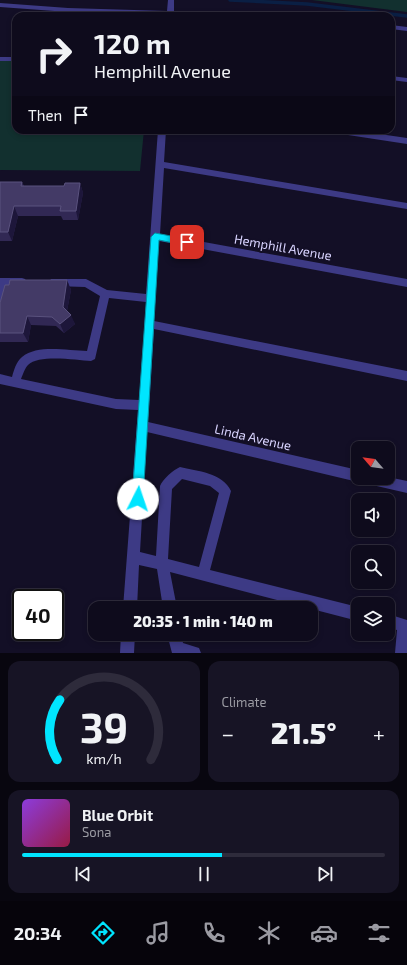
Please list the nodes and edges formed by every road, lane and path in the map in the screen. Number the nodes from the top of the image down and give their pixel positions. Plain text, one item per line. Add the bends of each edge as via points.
1 (171, 0) edge
2 (0, 5) edge
3 (119, 12) edge
4 (170, 12) edge
5 (395, 28) edge
6 (407, 29) edge
7 (0, 59) edge
8 (12, 59) edge
9 (395, 78) edge
10 (407, 80) edge
11 (162, 134) edge
12 (361, 134) edge
13 (407, 141) edge
14 (160, 164) junction
15 (407, 206) edge
16 (155, 237) junction
17 (2, 282) edge
18 (407, 283) edge
19 (105, 294) junction
20 (0, 297) edge
21 (151, 298) junction
22 (149, 324) junction
23 (407, 376) edge
24 (0, 379) edge
25 (15, 382) junction
26 (144, 405) junction
27 (143, 426) junction
28 (351, 474) edge
29 (395, 484) edge
30 (407, 487) edge
31 (134, 556) junction
32 (162, 564) junction
33 (203, 574) junction
34 (131, 601) edge
35 (169, 601) edge
36 (351, 612) edge
37 (395, 623) edge
38 (128, 641) edge
39 (176, 641) edge
40 (127, 653) edge
41 (194, 653) edge
42 (402, 653) edge

1 - 4 street
2 - 3 street
5 - 6 street
7 - 8 street
9 - 10 street
11 - 14 street
12 - 13 street
14 - 15 street
14 - 16 street
16 - 18 street, Hemphill Avenue
16 - 21 street
17 - 19 street via 86,283
17 - 20 street
19 - 21 street
19 - 25 street via 91,356 38,355 27,359
21 - 22 street
22 - 23 street
22 - 26 street
24 - 25 street
25 - 26 street via 116,404
26 - 27 street
27 - 28 street, Linda Avenue
27 - 31 street
29 - 30 street
31 - 32 street
31 - 34 street
32 - 33 street
32 - 33 street via 166,486 180,473 214,481 225,492
32 - 35 street
33 - 36 street
37 - 42 street via 404,625
38 - 40 street
39 - 41 street via 177,648

